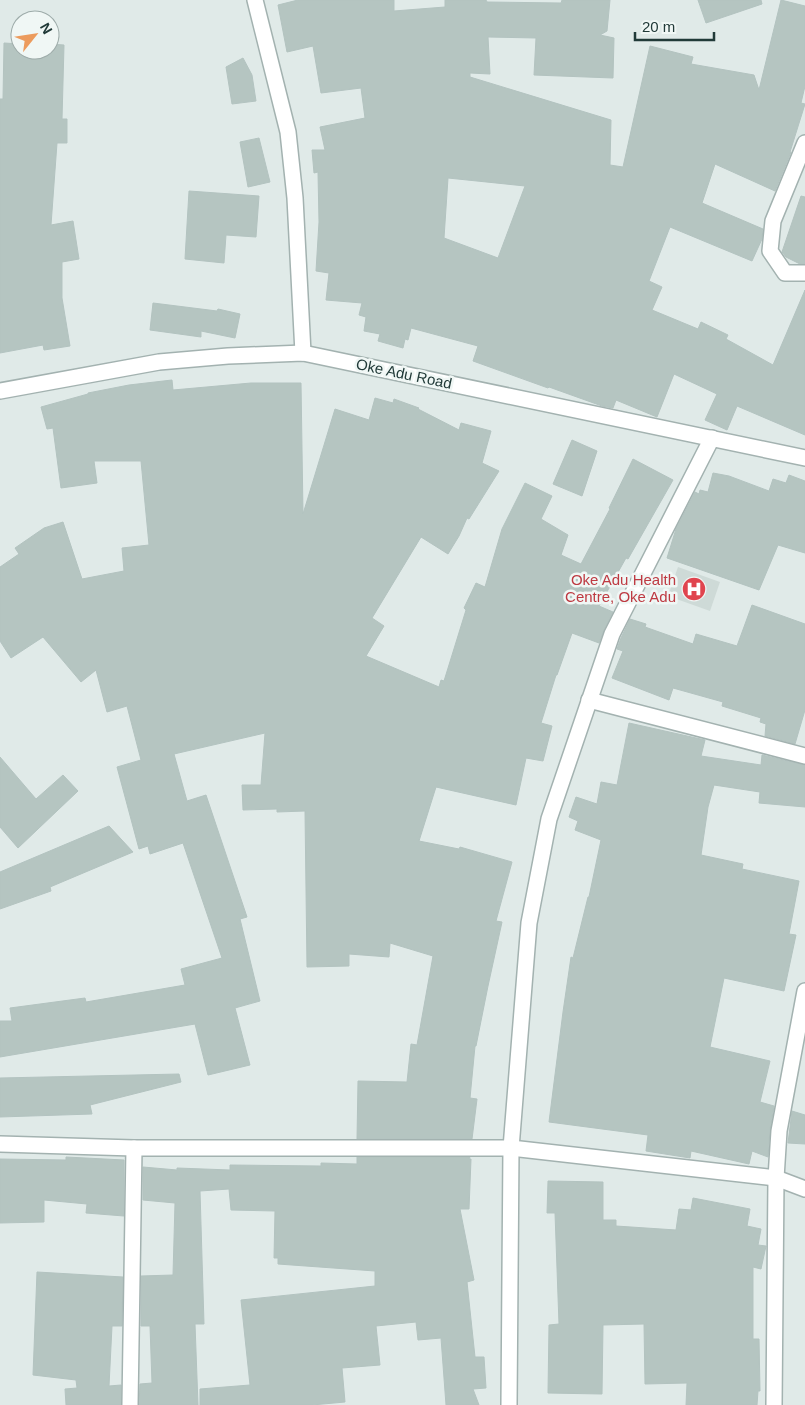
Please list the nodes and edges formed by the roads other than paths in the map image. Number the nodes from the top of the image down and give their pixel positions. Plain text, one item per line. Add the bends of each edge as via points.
1 (255, 0) edge
2 (805, 143) edge
3 (805, 273) edge
4 (303, 353) junction
5 (0, 391) edge
6 (712, 438) junction
7 (805, 458) edge
8 (589, 700) junction
9 (805, 756) edge
10 (805, 991) edge
11 (0, 1144) edge
12 (134, 1148) junction
13 (511, 1148) junction
14 (776, 1178) junction
15 (805, 1189) edge
16 (130, 1405) edge
17 (509, 1405) edge
18 (774, 1405) edge

1 - 4 street via 288,132 295,198
2 - 3 street via 773,221 770,251 785,273
4 - 5 street, Oke Adu Road via 159,362
4 - 6 street, Oke Adu Road
6 - 7 street, Oke Adu Road
6 - 8 street via 612,634
8 - 9 street
8 - 13 street via 549,819 529,923
10 - 14 street via 779,1131
11 - 12 street
12 - 13 street
12 - 16 street
13 - 14 street
13 - 17 street
14 - 15 street
14 - 18 street

